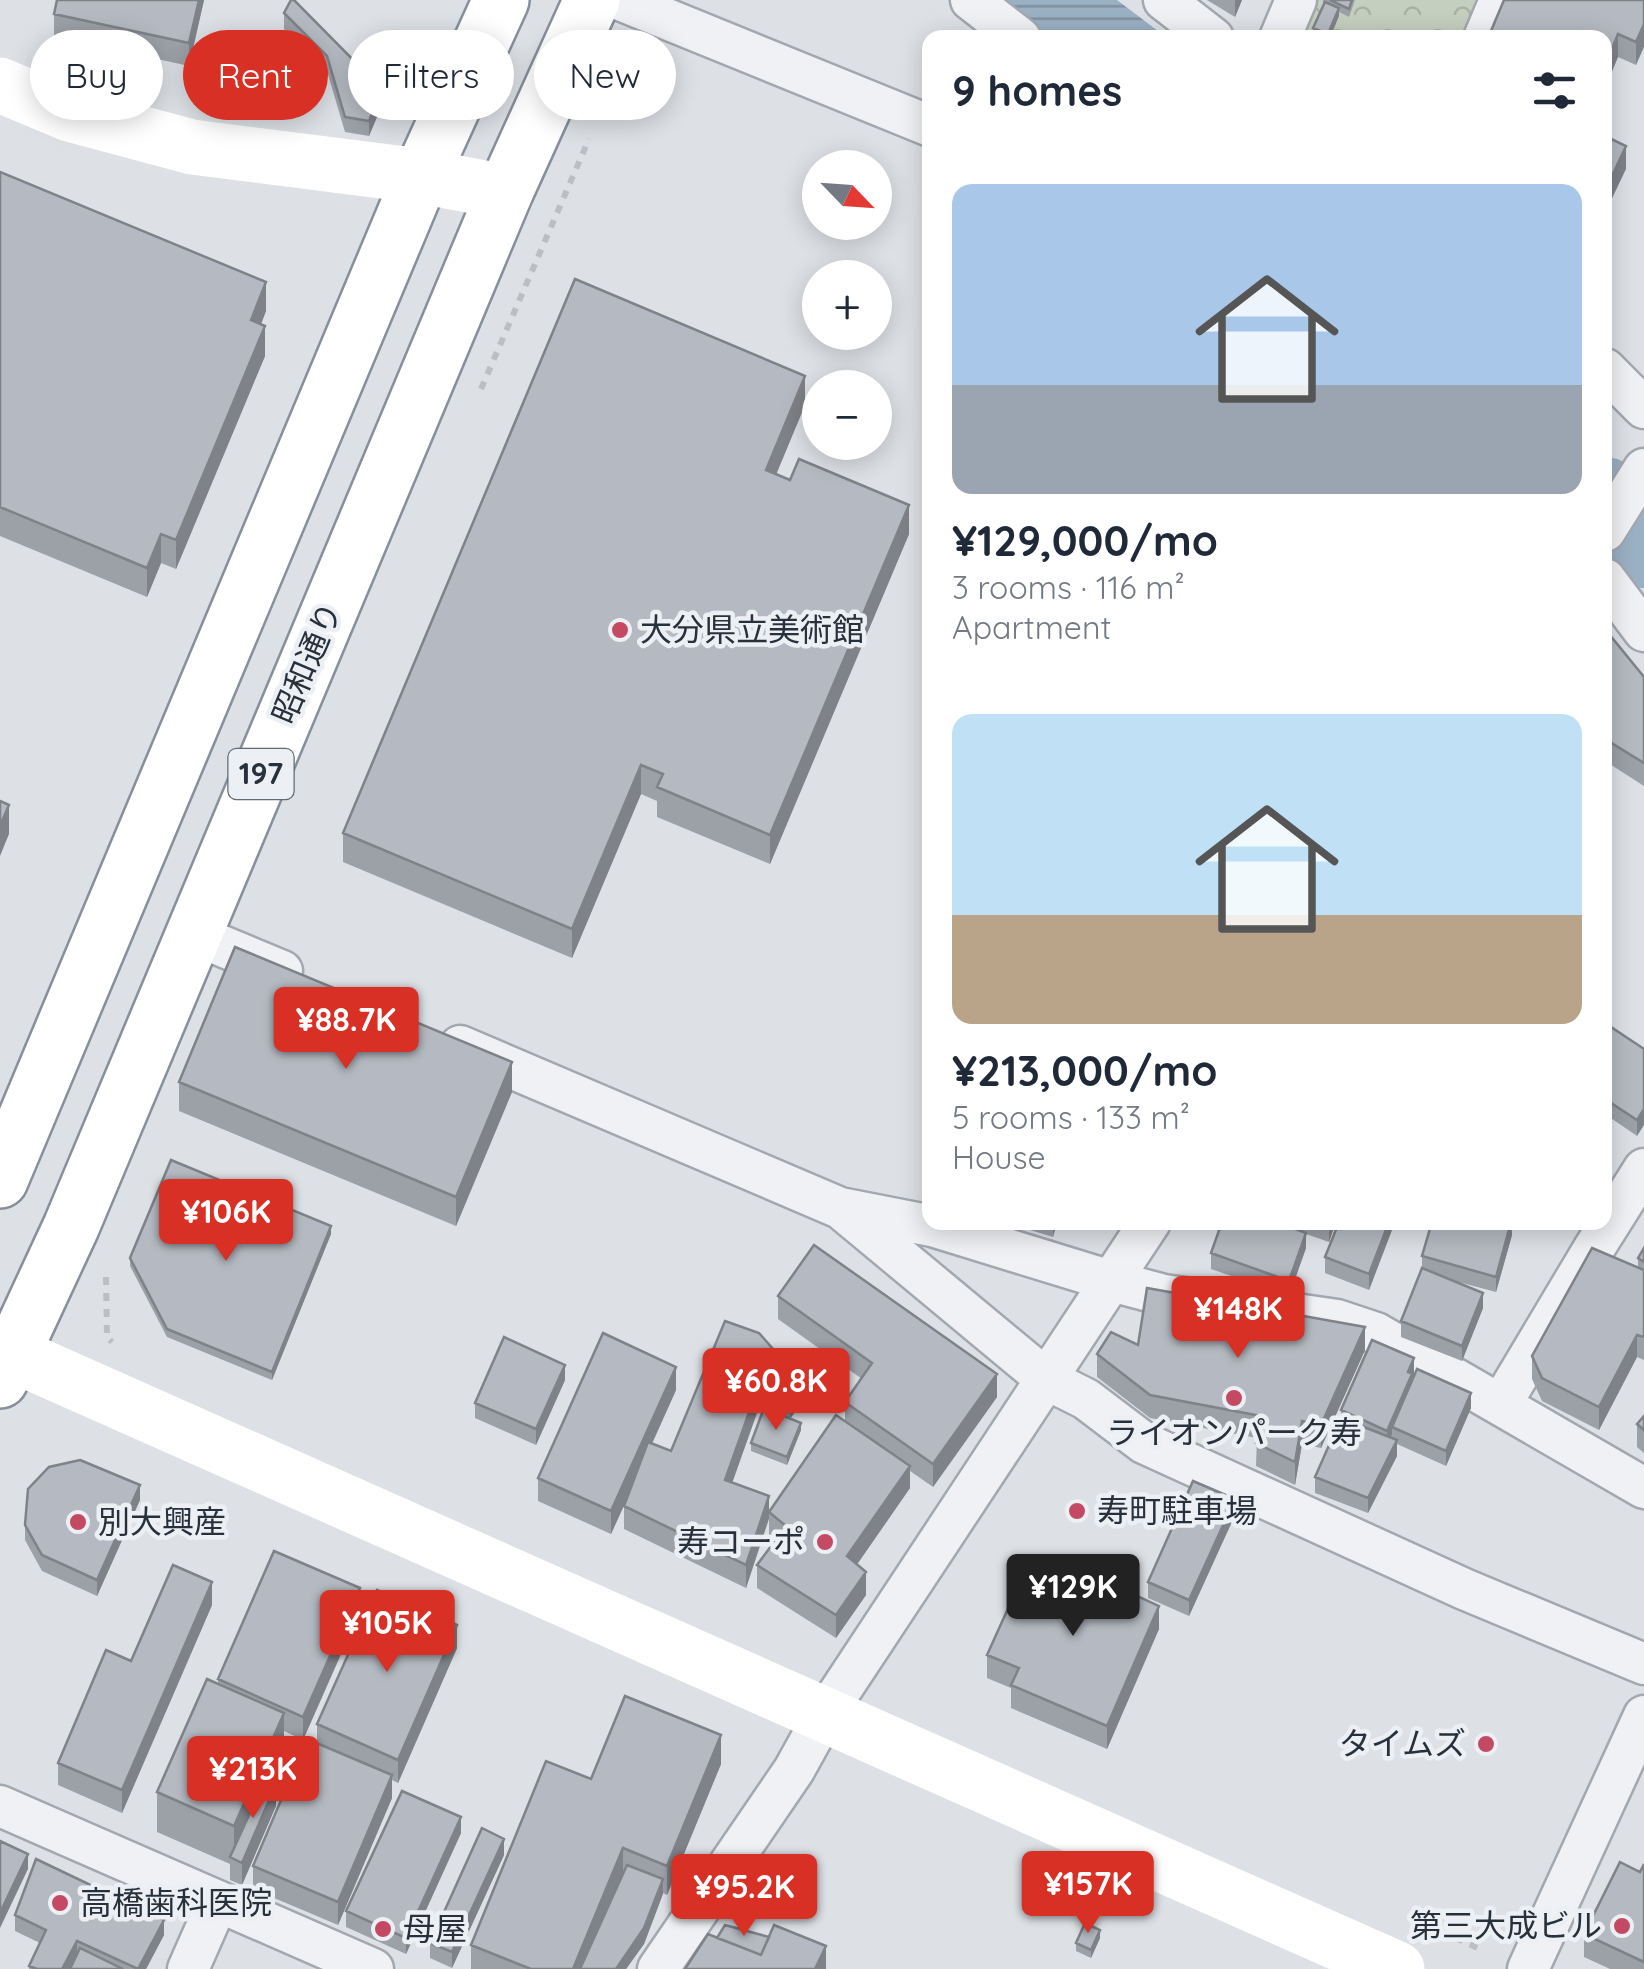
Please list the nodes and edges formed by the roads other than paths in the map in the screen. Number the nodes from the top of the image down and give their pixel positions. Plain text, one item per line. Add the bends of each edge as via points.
1 (501, 0) edge
2 (592, 0) edge
3 (620, 0) edge
4 (971, 0) edge
5 (1164, 0) edge
6 (1296, 0) edge
7 (1500, 0) edge
8 (1010, 30) edge
9 (1203, 30) edge
10 (1283, 30) edge
11 (1487, 30) edge
12 (0, 85) edge
13 (922, 123) edge
14 (421, 176) junction
15 (504, 192) junction
16 (1612, 376) edge
17 (1644, 408) edge
18 (1637, 480) edge
19 (1612, 520) edge
20 (1612, 588) edge
21 (1644, 631) edge
22 (194, 934) junction
23 (312, 984) edge
24 (420, 1029) edge
25 (1644, 1169) edge
26 (0, 1180) edge
27 (840, 1208) junction
28 (1612, 1220) edge
29 (922, 1222) edge
30 (951, 1230) edge
31 (1145, 1230) edge
32 (1606, 1230) edge
33 (1111, 1282) junction
34 (3, 1357) edge
35 (1046, 1379) junction
36 (1502, 1404) junction
37 (1644, 1488) edge
38 (1644, 1664) edge
39 (825, 1714) junction
40 (1644, 1716) edge
41 (0, 1806) edge
42 (218, 1901) junction
43 (188, 1969) edge
44 (373, 1969) edge
45 (658, 1969) edge
46 (1397, 1969) edge
47 (1528, 1969) edge

1 - 14 main road, 197
2 - 15 main road, 昭和通り / 197
3 - 13 street
4 - 8 street
5 - 9 street
6 - 10 street
7 - 11 street
12 - 14 main road via 69,114 192,146
14 - 15 main road
14 - 26 main road, 197
15 - 22 main road, 昭和通り / 197
16 - 17 street
18 - 19 street
20 - 21 street
22 - 23 street
22 - 34 main road, 昭和通り / 197 via 71,1227
24 - 27 street
25 - 28 street
27 - 29 street
27 - 35 street
30 - 33 street
31 - 33 street
32 - 36 street
33 - 35 street
33 - 36 street via 1337,1320 1376,1333
34 - 39 main road
35 - 38 street via 1144,1442
35 - 39 street
36 - 37 street
39 - 45 street
39 - 46 main road
40 - 47 street
41 - 42 street
42 - 43 street
42 - 44 street

